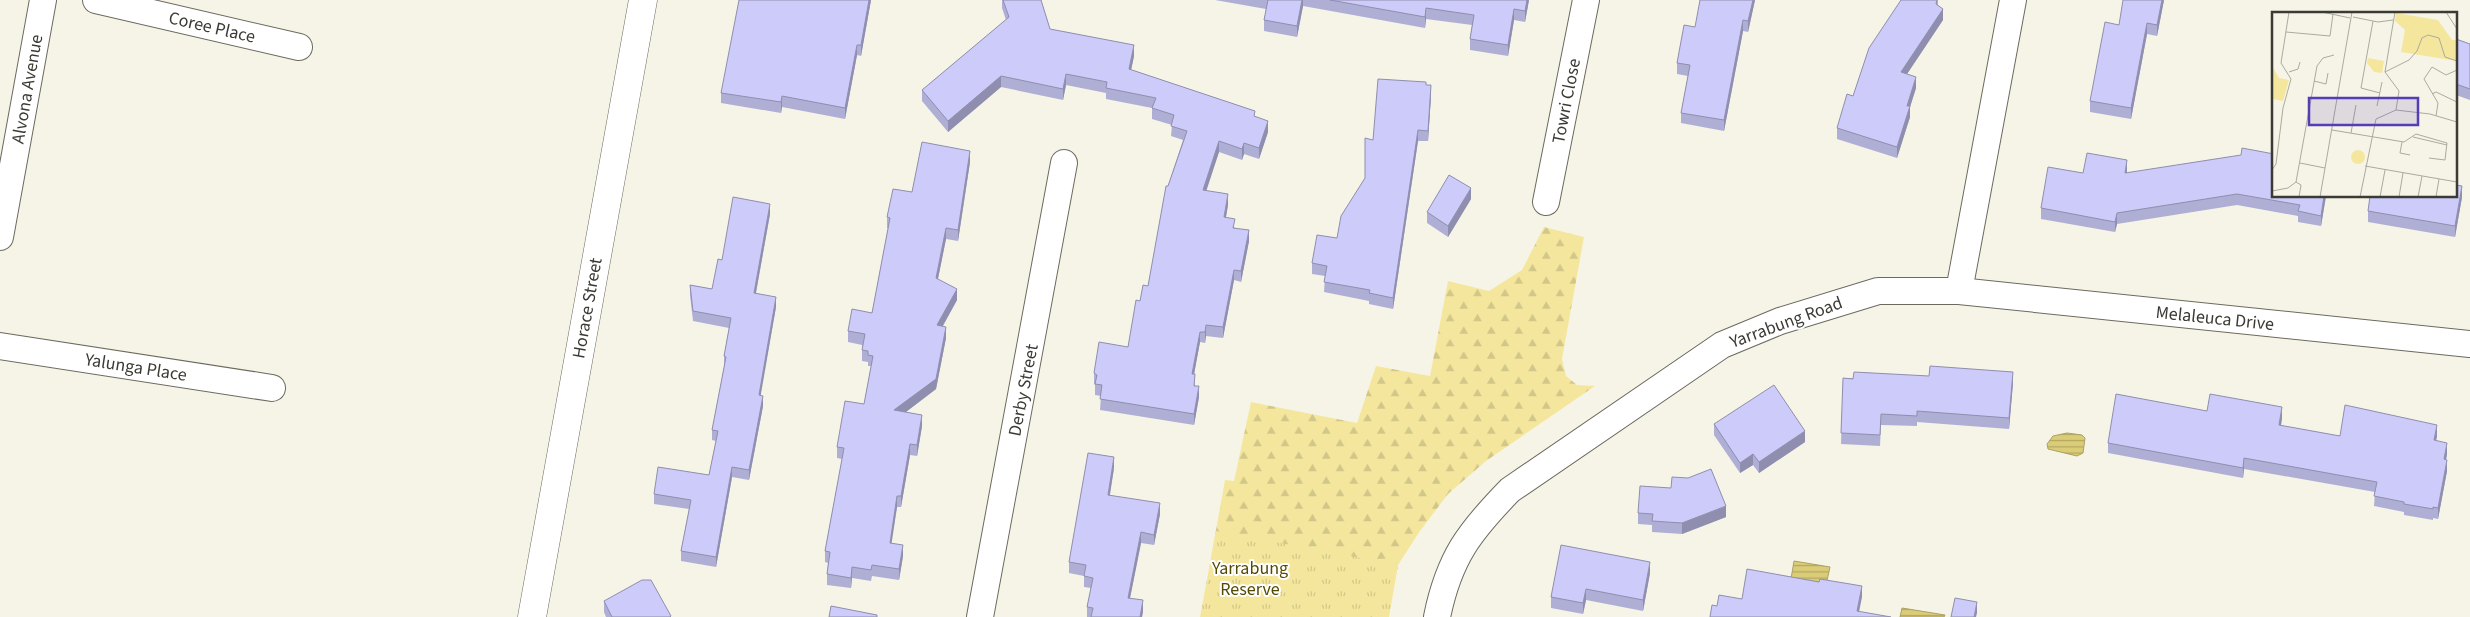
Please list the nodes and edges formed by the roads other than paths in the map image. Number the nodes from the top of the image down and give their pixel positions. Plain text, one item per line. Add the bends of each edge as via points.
1 (43, 0) edge
2 (96, 0) edge
3 (643, 0) edge
4 (1586, 0) edge
5 (2013, 0) edge
6 (299, 47) dead end
7 (1064, 163) dead end
8 (1546, 202) dead end
9 (0, 237) edge
10 (1960, 291) junction
11 (2470, 344) edge
12 (0, 346) edge
13 (272, 388) dead end
14 (532, 617) edge
15 (980, 617) edge
16 (1437, 617) edge

1 - 9 street, Alvona Avenue
2 - 6 street, Coree Place
3 - 14 main road, Horace Street
4 - 8 street, Towri Close
5 - 10 street
7 - 15 street, Derby Street
10 - 11 street, Melaleuca Drive
10 - 16 street, Yarrabung Road via 1878,291 1780,321 1722,345 1510,490 1480,521 1457,554 1441,596
12 - 13 street, Yalunga Place

